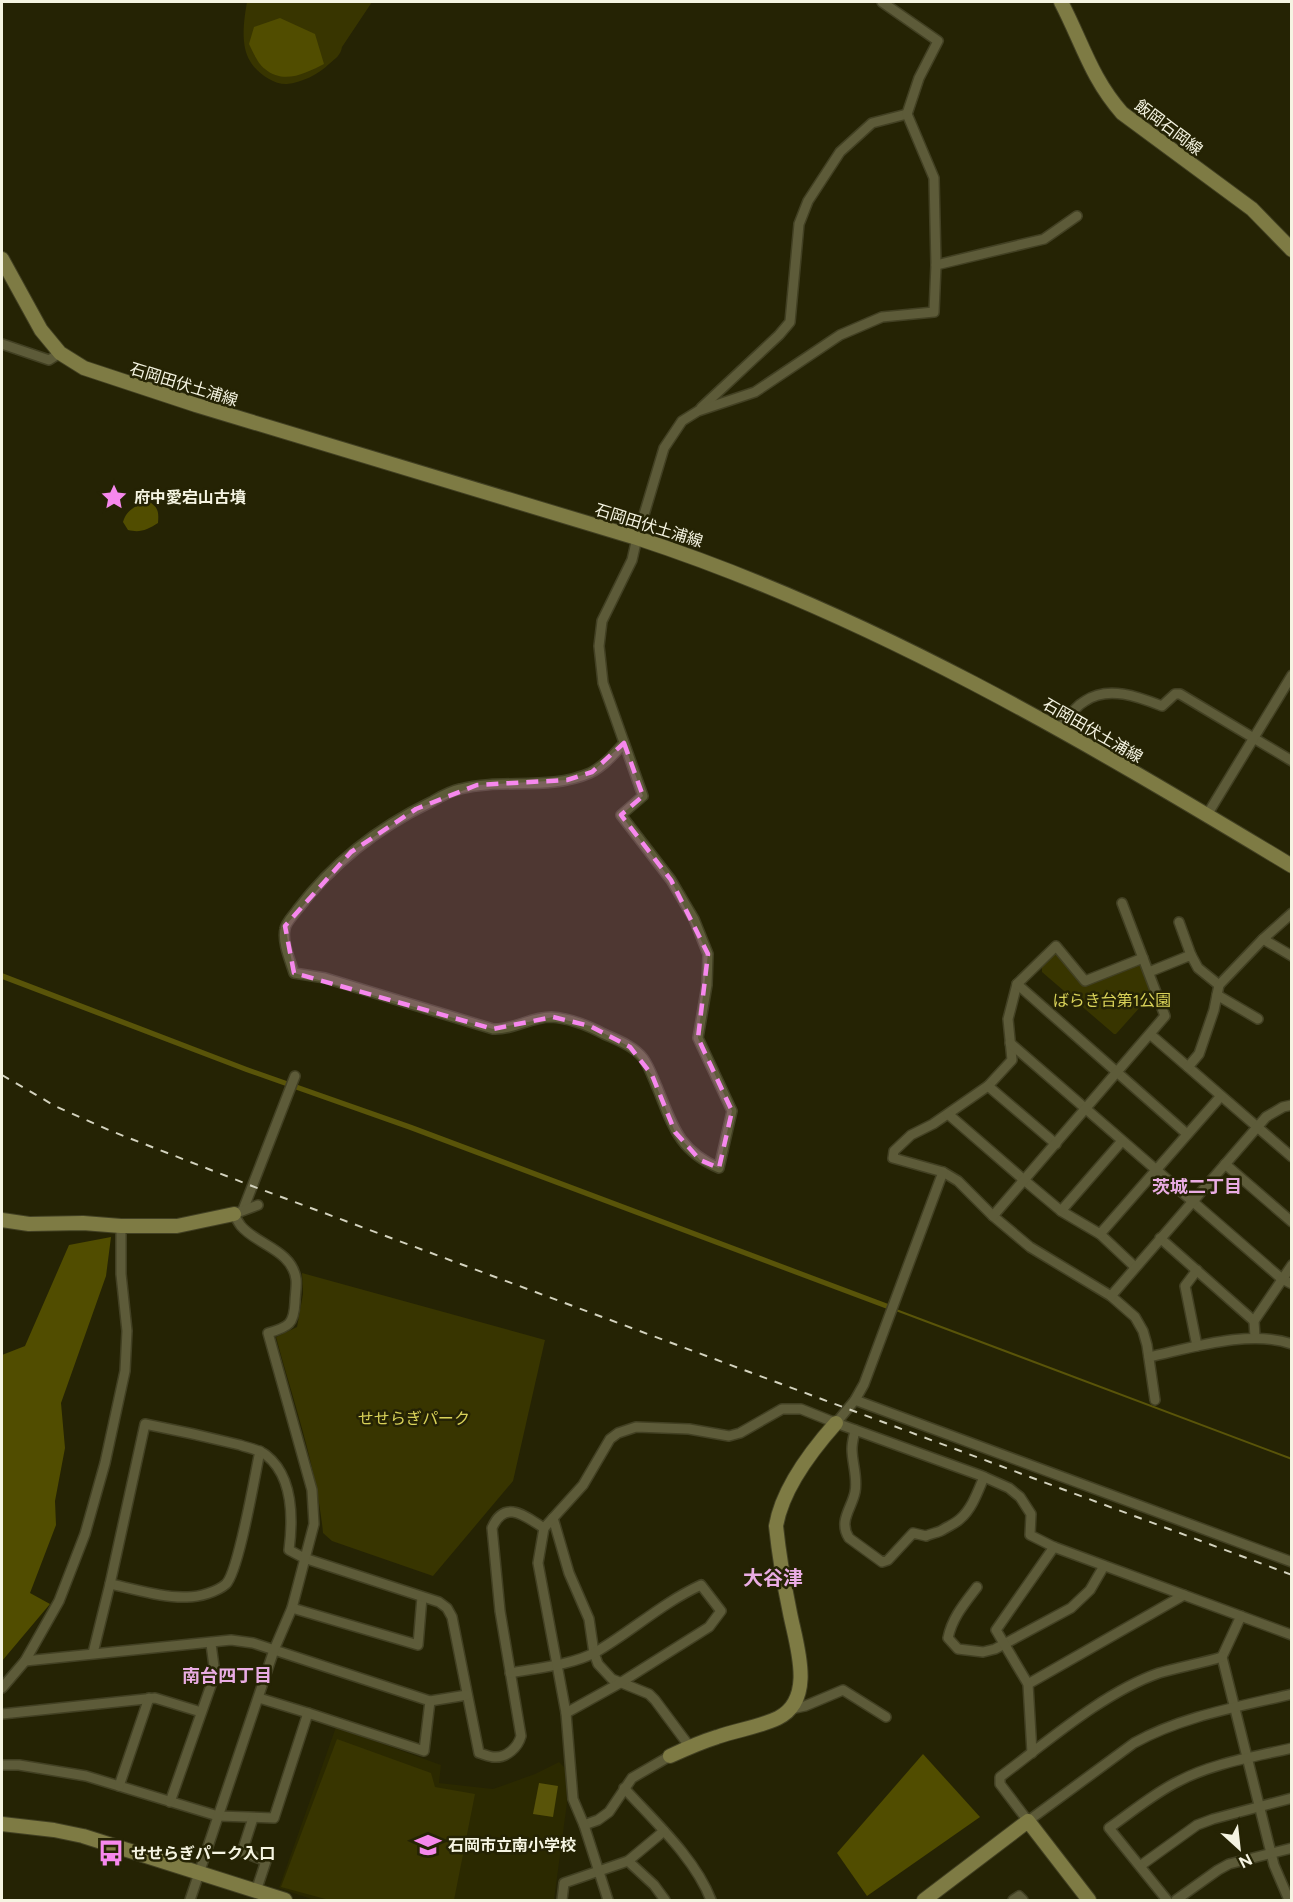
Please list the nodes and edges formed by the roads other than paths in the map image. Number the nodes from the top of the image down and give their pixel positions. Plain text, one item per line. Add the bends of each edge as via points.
1 (882, 2) edge
2 (1061, 2) edge
3 (907, 114) junction
4 (1077, 216) dead end
5 (1292, 250) edge
6 (2, 259) edge
7 (936, 265) junction
8 (2, 344) edge
9 (60, 353) junction
10 (698, 411) junction
11 (637, 538) junction
12 (1292, 675) edge
13 (1059, 729) junction
14 (1254, 738) junction
15 (624, 743) junction
16 (1292, 761) edge
17 (1207, 815) junction
18 (1292, 866) edge
19 (1122, 903) dead end
20 (1292, 913) edge
21 (1179, 922) dead end
22 (1263, 939) junction
23 (1191, 955) junction
24 (1292, 956) edge
25 (1143, 958) junction
26 (1149, 972) junction
27 (1017, 984) junction
28 (1218, 990) junction
29 (1258, 1019) dead end
30 (1151, 1035) junction
31 (1010, 1043) junction
32 (1188, 1067) junction
33 (1118, 1073) junction
34 (294, 1078) dead end
35 (988, 1086) junction
36 (1221, 1096) junction
37 (1292, 1105) edge
38 (1086, 1110) junction
39 (948, 1114) junction
40 (1257, 1127) junction
41 (1187, 1134) junction
42 (1122, 1141) junction
43 (1056, 1144) junction
44 (1292, 1157) edge
45 (1225, 1164) junction
46 (1156, 1170) junction
47 (943, 1172) junction
48 (1024, 1180) junction
49 (1193, 1201) junction
50 (258, 1205) dead end
51 (1061, 1211) junction
52 (238, 1212) junction
53 (993, 1216) junction
54 (2, 1220) edge
55 (1292, 1222) edge
56 (121, 1226) junction
57 (1100, 1234) junction
58 (1160, 1238) junction
59 (1292, 1265) edge
60 (1135, 1267) junction
61 (1197, 1270) junction
62 (1287, 1282) edge
63 (1111, 1296) junction
64 (1254, 1321) junction
65 (1255, 1337) junction
66 (1292, 1344) edge
67 (1197, 1347) junction
68 (1149, 1357) junction
69 (855, 1400) junction
70 (1155, 1400) dead end
71 (836, 1423) junction
72 (855, 1430) junction
73 (260, 1451) junction
74 (984, 1477) junction
75 (553, 1518) junction
76 (544, 1528) junction
77 (1054, 1547) junction
78 (304, 1558) junction
79 (1292, 1562) edge
80 (1104, 1566) junction
81 (110, 1584) junction
82 (977, 1587) dead end
83 (1184, 1595) junction
84 (422, 1597) junction
85 (292, 1608) junction
86 (1241, 1616) junction
87 (1292, 1635) edge
88 (211, 1644) junction
89 (1003, 1644) junction
90 (274, 1650) junction
91 (93, 1653) junction
92 (594, 1653) junction
93 (1222, 1657) junction
94 (25, 1661) junction
95 (557, 1664) junction
96 (510, 1672) junction
97 (620, 1683) junction
98 (1028, 1684) junction
99 (2, 1689) edge
100 (1292, 1694) edge
101 (467, 1695) junction
102 (149, 1698) junction
103 (259, 1698) junction
104 (430, 1701) junction
105 (1235, 1708) junction
106 (791, 1709) junction
107 (201, 1712) junction
108 (308, 1713) junction
109 (566, 1713) junction
110 (2, 1714) edge
111 (886, 1717) dead end
112 (690, 1747) junction
113 (1292, 1748) edge
114 (1032, 1754) junction
115 (670, 1756) joint
116 (1247, 1759) junction
117 (2, 1765) edge
118 (119, 1786) junction
119 (624, 1788) junction
120 (1292, 1798) edge
121 (170, 1802) junction
122 (1259, 1806) junction
123 (218, 1816) junction
124 (253, 1818) junction
125 (1028, 1821) junction
126 (2, 1824) edge
127 (584, 1825) junction
128 (663, 1831) junction
129 (1292, 1848) edge
130 (1272, 1853) junction
131 (628, 1861) junction
132 (1140, 1866) junction
133 (600, 1870) junction
134 (200, 1873) junction
135 (256, 1891) junction
136 (190, 1900) edge
137 (285, 1900) edge
138 (562, 1900) edge
139 (608, 1900) edge
140 (665, 1900) edge
141 (711, 1900) edge
142 (924, 1900) edge
143 (1013, 1900) edge
144 (1023, 1900) edge
145 (1089, 1900) edge
146 (1167, 1900) edge
147 (1176, 1900) edge
148 (1285, 1900) edge

1 - 3 street via 938,41 919,78
2 - 5 main road, 飯岡石岡線 via 1097,80 1122,112 1252,209
3 - 7 street via 934,178
3 - 10 street via 872,123 840,152 808,201 799,224 790,322
4 - 7 street via 1044,239
6 - 9 main road, 石岡田伏土浦線 via 31,315
7 - 10 street via 934,312 882,318 840,335 755,392
8 - 9 street via 49,360
9 - 11 main road, 石岡田伏土浦線 via 96,373
10 - 11 street via 682,421 664,448
11 - 13 main road, 石岡田伏土浦線 via 704,560 844,619 986,688
11 - 15 street via 633,561 602,621 599,646 603,683
12 - 14 street
13 - 14 street via 1085,700 1103,694 1134,695 1162,706 1180,694
13 - 17 main road, 石岡田伏土浦線
14 - 16 street
14 - 17 street
15 - 15 street via 643,796 621,815 671,880 694,919 708,954 698,1038 732,1110 719,1168 700,1160 675,1131 648,1067 630,1047 590,1026 553,1017 534,1018 506,1030 494,1029 325,978 294,973 284,935 285,926 308,895 351,852 416,809 456,789 567,780 592,772
17 - 18 main road, 石岡田伏土浦線
19 - 25 street
20 - 22 street
21 - 23 street
22 - 24 street
22 - 28 street
23 - 26 street
23 - 28 street
25 - 26 street
25 - 27 street via 1085,981 1056,946
26 - 30 street via 1165,1016
27 - 31 street via 1008,1019
27 - 33 street
28 - 29 street
28 - 32 street via 1199,1054
30 - 32 street
30 - 33 street
31 - 35 street via 1012,1059
31 - 38 street
32 - 36 street
33 - 38 street
33 - 41 street
34 - 52 street
35 - 39 street
35 - 43 street
36 - 40 street
36 - 41 street
37 - 40 street via 1274,1111
38 - 42 street
38 - 43 street
39 - 47 street via 911,1135 894,1151 893,1158
39 - 48 street
40 - 44 street
40 - 45 street
41 - 46 street
42 - 46 street
42 - 51 street
43 - 48 street
45 - 49 street
45 - 55 street
46 - 49 street
46 - 57 street
47 - 53 street via 958,1181
47 - 69 street
48 - 51 street
48 - 53 street
49 - 58 street
49 - 62 street
50 - 52 street
51 - 57 street
52 - 56 main road via 177,1226
52 - 78 street via 242,1227 287,1259 296,1279 291,1321 288,1326 268,1333 312,1490 314,1524
53 - 63 street via 1030,1247
54 - 56 main road
56 - 94 street via 127,1331 125,1371 105,1463 85,1534 59,1601
57 - 60 street
58 - 60 street
58 - 61 street
59 - 62 street
60 - 63 street
61 - 64 street
61 - 67 street via 1185,1286
62 - 64 street
63 - 68 street via 1135,1317
64 - 65 street
65 - 66 street
65 - 67 street
67 - 68 street
68 - 70 street
69 - 71 street
69 - 79 street
71 - 72 street
71 - 75 street via 791,1408 729,1436 689,1429 636,1427 618,1433 584,1485
71 - 106 main road via 816,1446 777,1520 800,1664 797,1700
72 - 74 street
72 - 74 street via 855,1494 848,1508 846,1532 882,1562 913,1533 926,1536 962,1518 974,1502
73 - 78 street via 275,1465 287,1490 292,1531 289,1550
73 - 81 street via 227,1583 190,1597
73 - 81 street via 144,1424
74 - 77 street via 1020,1497 1031,1514 1030,1535
75 - 76 street
75 - 92 street via 569,1573 589,1619
76 - 95 street via 538,1563
76 - 96 street via 519,1512 506,1513 492,1528
77 - 80 street
77 - 89 street via 996,1630
78 - 84 street
78 - 85 street
80 - 83 street
80 - 89 street via 1090,1590 1071,1608
81 - 91 street
82 - 89 street via 950,1626 948,1638 958,1649 970,1652 983,1652
83 - 86 street
83 - 98 street
84 - 85 street via 418,1645
84 - 101 street via 439,1602 452,1617
85 - 90 street
86 - 87 street
86 - 93 street
88 - 90 street via 231,1640
88 - 91 street
88 - 107 street via 215,1674
89 - 98 street
90 - 103 street
90 - 104 street
91 - 94 street
92 - 95 street
92 - 97 street via 604,1671
92 - 97 street via 676,1597 701,1585 721,1611 709,1627
93 - 105 street
93 - 114 street via 1158,1674 1124,1690
94 - 99 street
95 - 96 street
95 - 109 street
96 - 101 street via 521,1736 512,1751 494,1758 479,1753
97 - 109 street
97 - 112 street via 649,1694
98 - 114 street
100 - 105 street
101 - 104 street
102 - 107 street
102 - 110 street
102 - 118 street
103 - 108 street
103 - 123 street
104 - 108 street via 424,1751
105 - 116 street
105 - 125 street via 1153,1732
106 - 111 street via 843,1690
106 - 112 main road via 763,1724
107 - 121 street
108 - 124 street via 274,1818
109 - 127 street via 573,1799
112 - 115 main road
113 - 116 street
114 - 125 street via 1000,1777 1000,1784
115 - 119 street via 632,1778
116 - 122 street
116 - 132 street via 1181,1780 1109,1828
117 - 118 street via 86,1776
118 - 121 street
119 - 127 street via 609,1812
119 - 128 street
120 - 122 street
121 - 123 street
122 - 130 street
122 - 132 street via 1197,1826
123 - 124 street
123 - 134 street
124 - 135 street via 242,1852 266,1862
125 - 142 main road
125 - 145 main road
126 - 134 main road via 83,1836
127 - 133 street
128 - 131 street
128 - 141 street via 701,1879
129 - 130 street
130 - 147 street via 1229,1864
130 - 148 street
131 - 133 street
131 - 140 street
132 - 146 street
133 - 138 street via 564,1883
133 - 139 street
134 - 135 main road
134 - 136 street
135 - 137 main road
143 - 144 street via 1019,1896

